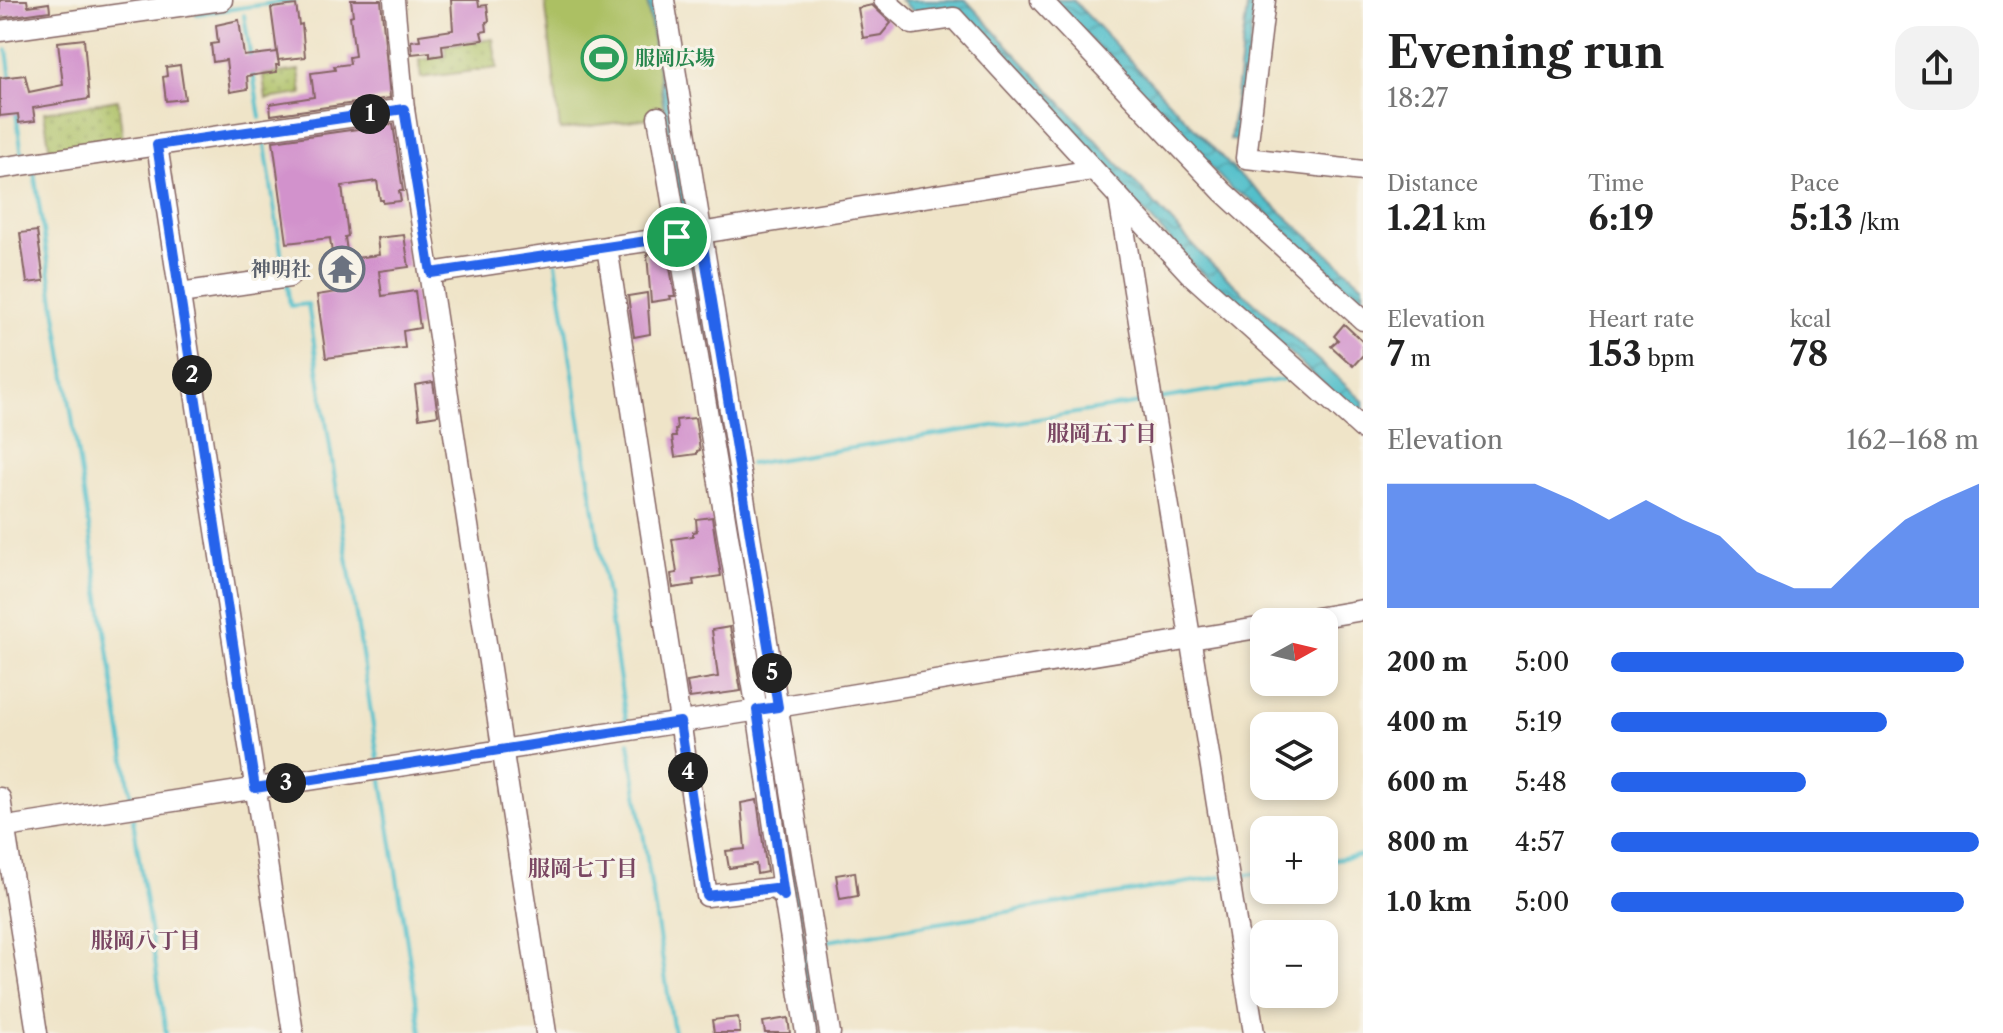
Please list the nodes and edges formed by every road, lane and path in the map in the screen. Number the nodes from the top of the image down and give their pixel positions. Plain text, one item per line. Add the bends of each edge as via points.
1 (222, 0) edge
2 (394, 0) edge
3 (664, 0) edge
4 (884, 0) edge
5 (1041, 0) edge
6 (1265, 0) edge
7 (0, 31) edge
8 (404, 109) junction
9 (658, 117) dead end
10 (157, 145) junction
11 (0, 168) edge
12 (1093, 170) junction
13 (1363, 171) edge
14 (1119, 198) junction
15 (701, 233) junction
16 (677, 237) junction
17 (607, 247) junction
18 (431, 273) junction
19 (289, 277) dead end
20 (180, 293) junction
21 (1363, 320) edge
22 (1363, 429) edge
23 (1363, 610) edge
24 (1338, 614) edge
25 (1250, 629) edge
26 (1191, 639) junction
27 (765, 709) junction
28 (680, 722) junction
29 (503, 750) junction
30 (255, 788) junction
31 (0, 798) edge
32 (2, 827) edge
33 (784, 896) junction
34 (37, 1033) edge
35 (293, 1033) edge
36 (546, 1033) edge
37 (806, 1033) edge
38 (830, 1033) edge
39 (1254, 1033) edge

1 - 7 street
2 - 8 street
3 - 15 street
4 - 12 street via 912,24 954,18
5 - 21 street via 1223,192
6 - 13 street via 1246,158
8 - 10 street
8 - 18 street
9 - 16 street
10 - 11 street
10 - 20 street
12 - 14 street
12 - 15 street
14 - 22 street via 1189,273
14 - 26 street
15 - 16 street
15 - 27 street
16 - 17 street
16 - 27 street
17 - 18 street
17 - 28 street
18 - 29 street
19 - 20 street
20 - 30 street
23 - 24 street
25 - 26 street
26 - 27 street
26 - 39 street
27 - 28 street
27 - 33 street
27 - 38 street
28 - 29 street
28 - 33 street via 707,896 774,888
29 - 30 street
29 - 36 street
30 - 32 street
30 - 35 street
31 - 32 street
32 - 34 street
33 - 37 street

